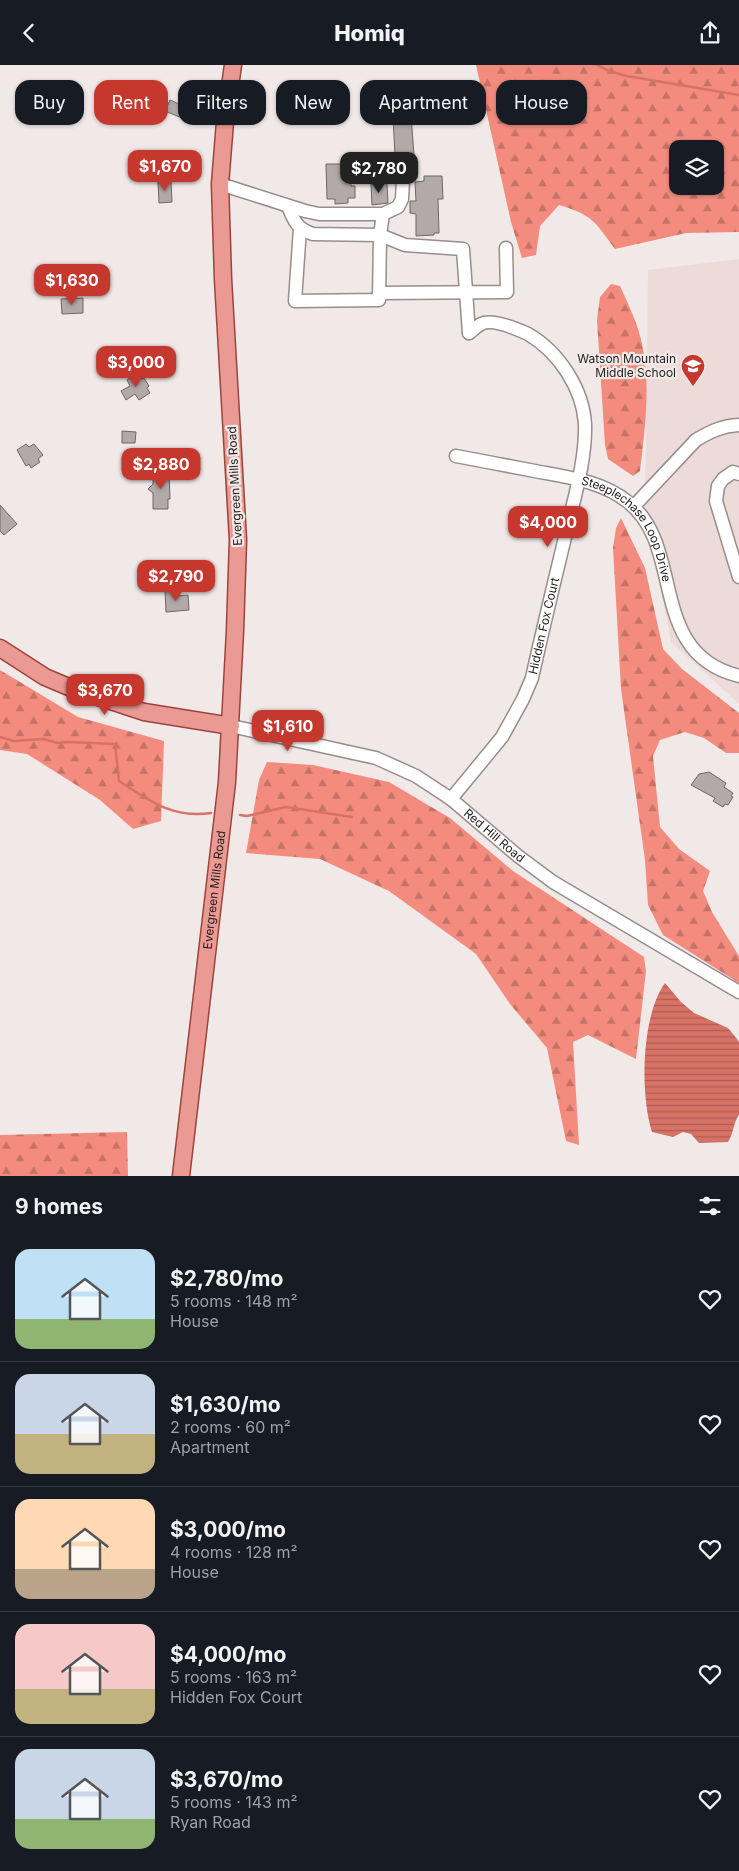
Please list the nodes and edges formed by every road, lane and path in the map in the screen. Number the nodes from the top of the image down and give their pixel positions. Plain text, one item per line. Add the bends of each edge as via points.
1 (233, 65) edge
2 (403, 179) dead end
3 (220, 184) junction
4 (288, 207) junction
5 (383, 214) junction
6 (300, 228) junction
7 (380, 235) junction
8 (506, 248) dead end
9 (379, 293) junction
10 (465, 293) junction
11 (739, 425) edge
12 (456, 456) dead end
13 (739, 474) edge
14 (579, 479) junction
15 (634, 506) junction
16 (739, 577) edge
17 (0, 648) edge
18 (739, 676) edge
19 (231, 727) junction
20 (451, 799) junction
21 (739, 991) edge
22 (181, 1176) edge

1 - 3 main road, Evergreen Mills Road
2 - 5 street via 402,199 398,207
3 - 4 street
3 - 19 main road, Evergreen Mills Road via 238,540
4 - 5 street via 319,214
4 - 6 street
5 - 7 street
6 - 7 street via 313,234
6 - 9 street via 295,301 379,300
7 - 9 street
7 - 10 street via 405,245 463,249
8 - 10 street via 507,292
9 - 10 street
10 - 14 street, Hidden Fox Court via 469,333 482,323 512,327 543,345 566,369 578,397 584,424
11 - 15 street via 723,426 696,440
12 - 14 street, Steeplechase Loop Drive
13 - 16 street via 733,472 723,479 718,486 716,501
14 - 15 street, Steeplechase Loop Drive via 615,492
14 - 20 street, Hidden Fox Court via 532,677 502,737
15 - 18 street, Steeplechase Loop Drive via 651,532 679,627 688,644 714,667
17 - 19 main road via 45,677 71,688 144,711
19 - 20 street, Red Hill Road via 376,757 416,776
19 - 22 main road, Evergreen Mills Road
20 - 21 street, Red Hill Road via 553,882

